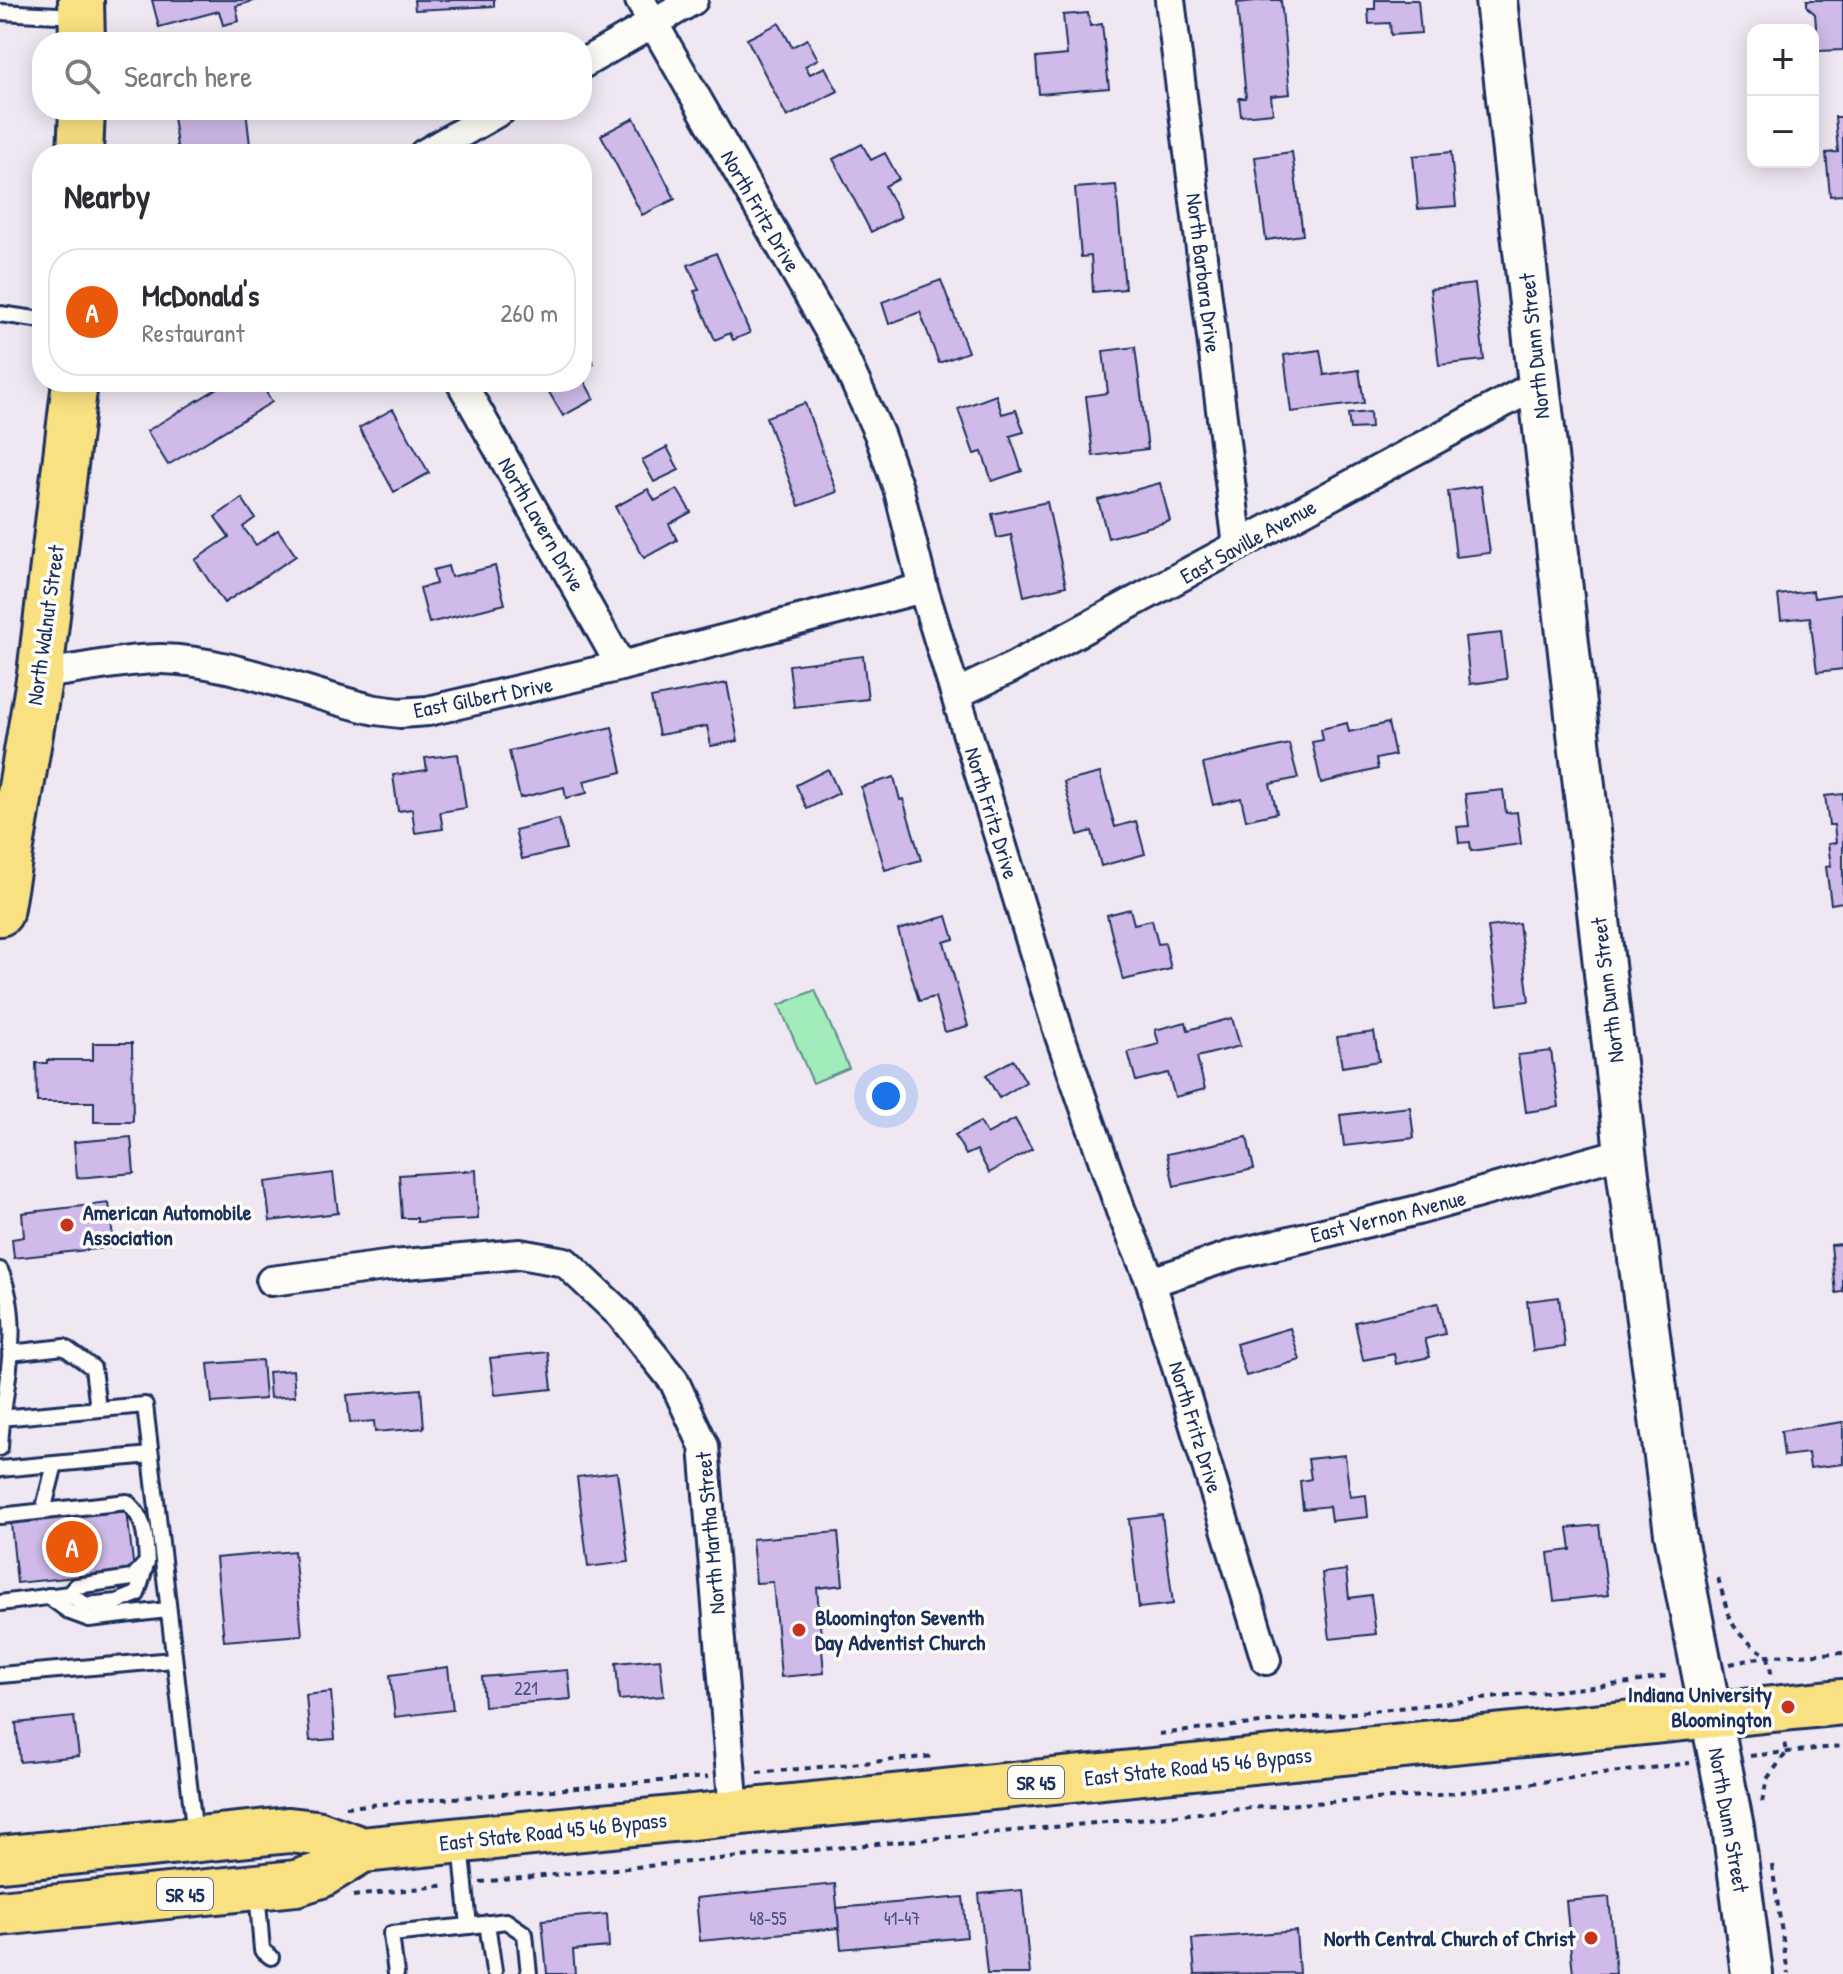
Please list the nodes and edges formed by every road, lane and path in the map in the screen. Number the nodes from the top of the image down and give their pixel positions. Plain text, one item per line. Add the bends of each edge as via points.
1 (693, 0) edge
2 (1170, 0) edge
3 (1496, 0) edge
4 (0, 12) edge
5 (647, 12) edge
6 (82, 20) edge
7 (592, 56) edge
8 (82, 120) edge
9 (484, 120) edge
10 (80, 144) edge
11 (442, 144) edge
12 (0, 314) edge
13 (32, 319) edge
14 (1538, 384) junction
15 (74, 392) edge
16 (467, 392) edge
17 (1238, 546) junction
18 (923, 588) junction
19 (621, 666) junction
20 (40, 674) junction
21 (956, 694) junction
22 (0, 913) edge
23 (1625, 1152) junction
24 (0, 1270) edge
25 (271, 1281) dead end
26 (1151, 1282) junction
27 (10, 1353) junction
28 (98, 1409) junction
29 (0, 1418) edge
30 (0, 1448) edge
31 (151, 1455) junction
32 (55, 1464) junction
33 (0, 1469) edge
34 (43, 1511) junction
35 (0, 1516) edge
36 (147, 1562) junction
37 (1718, 1576) dead end
38 (69, 1594) junction
39 (48, 1596) junction
40 (0, 1603) edge
41 (167, 1610) junction
42 (1843, 1653) edge
43 (173, 1660) junction
44 (1266, 1660) dead end
45 (0, 1675) edge
46 (1629, 1683) dead end
47 (1843, 1702) edge
48 (1710, 1715) junction
49 (1147, 1735) dead end
50 (1843, 1746) edge
51 (944, 1756) dead end
52 (1649, 1767) dead end
53 (733, 1794) junction
54 (339, 1807) dead end
55 (1764, 1813) dead end
56 (195, 1839) junction
57 (461, 1840) junction
58 (362, 1850) junction
59 (1771, 1853) dead end
60 (0, 1859) edge
61 (465, 1883) junction
62 (265, 1886) junction
63 (338, 1897) dead end
64 (0, 1913) edge
65 (487, 1923) junction
66 (469, 1926) junction
67 (271, 1957) dead end
68 (494, 1971) dead end
69 (396, 1974) edge
70 (529, 1974) edge
71 (1752, 1974) edge
72 (1788, 1974) edge

1 - 5 street
2 - 17 street, North Barbara Drive
3 - 14 street, North Dunn Street
4 - 6 lane
5 - 7 street
5 - 18 street, North Fritz Drive via 863,396 899,491
8 - 10 main road
9 - 11 street
12 - 13 lane
14 - 17 street, East Saville Avenue
14 - 23 street, North Dunn Street
15 - 20 main road, North Walnut Street
16 - 19 street, North Lavern Drive
17 - 21 street, East Saville Avenue
18 - 19 street, East Gilbert Drive
18 - 21 street, North Fritz Drive
19 - 20 street, East Gilbert Drive via 459,706 400,713 185,661 139,661
20 - 22 main road, North Walnut Street
21 - 26 street, North Fritz Drive via 1060,1036
23 - 26 street, East Vernon Avenue via 1236,1254
23 - 48 street, North Dunn Street via 1675,1533
24 - 27 lane via 10,1297
25 - 53 street, North Martha Street via 520,1254 565,1262 621,1315 674,1381 704,1446
26 - 44 street, North Fritz Drive
27 - 28 lane via 64,1347 93,1368
27 - 29 lane
28 - 29 lane
28 - 31 lane via 145,1405
29 - 30 lane
31 - 32 lane
31 - 41 lane
32 - 33 lane
32 - 34 lane
34 - 35 lane
34 - 36 lane via 127,1502 145,1528
36 - 38 lane via 132,1578 76,1586
36 - 38 lane via 137,1594 86,1605
37 - 42 path via 1736,1632 1768,1656
38 - 39 lane
39 - 40 lane
39 - 41 lane via 89,1619
41 - 43 lane
43 - 45 lane
43 - 56 lane
46 - 49 path
47 - 48 main road, East State Road 45 46 Bypass / SR 45
48 - 53 main road, East State Road 45 46 Bypass / SR 45
48 - 71 street, North Dunn Street via 1733,1827
50 - 55 path via 1787,1752 1767,1779
51 - 53 path
52 - 61 path via 1438,1795 1283,1805
53 - 54 path
53 - 57 main road, East State Road 45 46 Bypass / SR 45
56 - 58 main road, East State Road 45 46 Bypass / SR 45 via 297,1830
56 - 60 main road, East State Road 45 46 Bypass / SR 45
57 - 58 main road, East State Road 45 46 Bypass / SR 45
57 - 61 lane
58 - 62 main road, East State Road 45 46 Bypass / SR 45 via 309,1880
59 - 72 path
61 - 63 path
61 - 66 lane
62 - 64 main road, East State Road 45 46 Bypass / SR 45
62 - 67 lane via 258,1916 262,1950
65 - 66 lane
65 - 68 lane
65 - 70 lane via 506,1921 525,1934
66 - 69 lane via 391,1934

